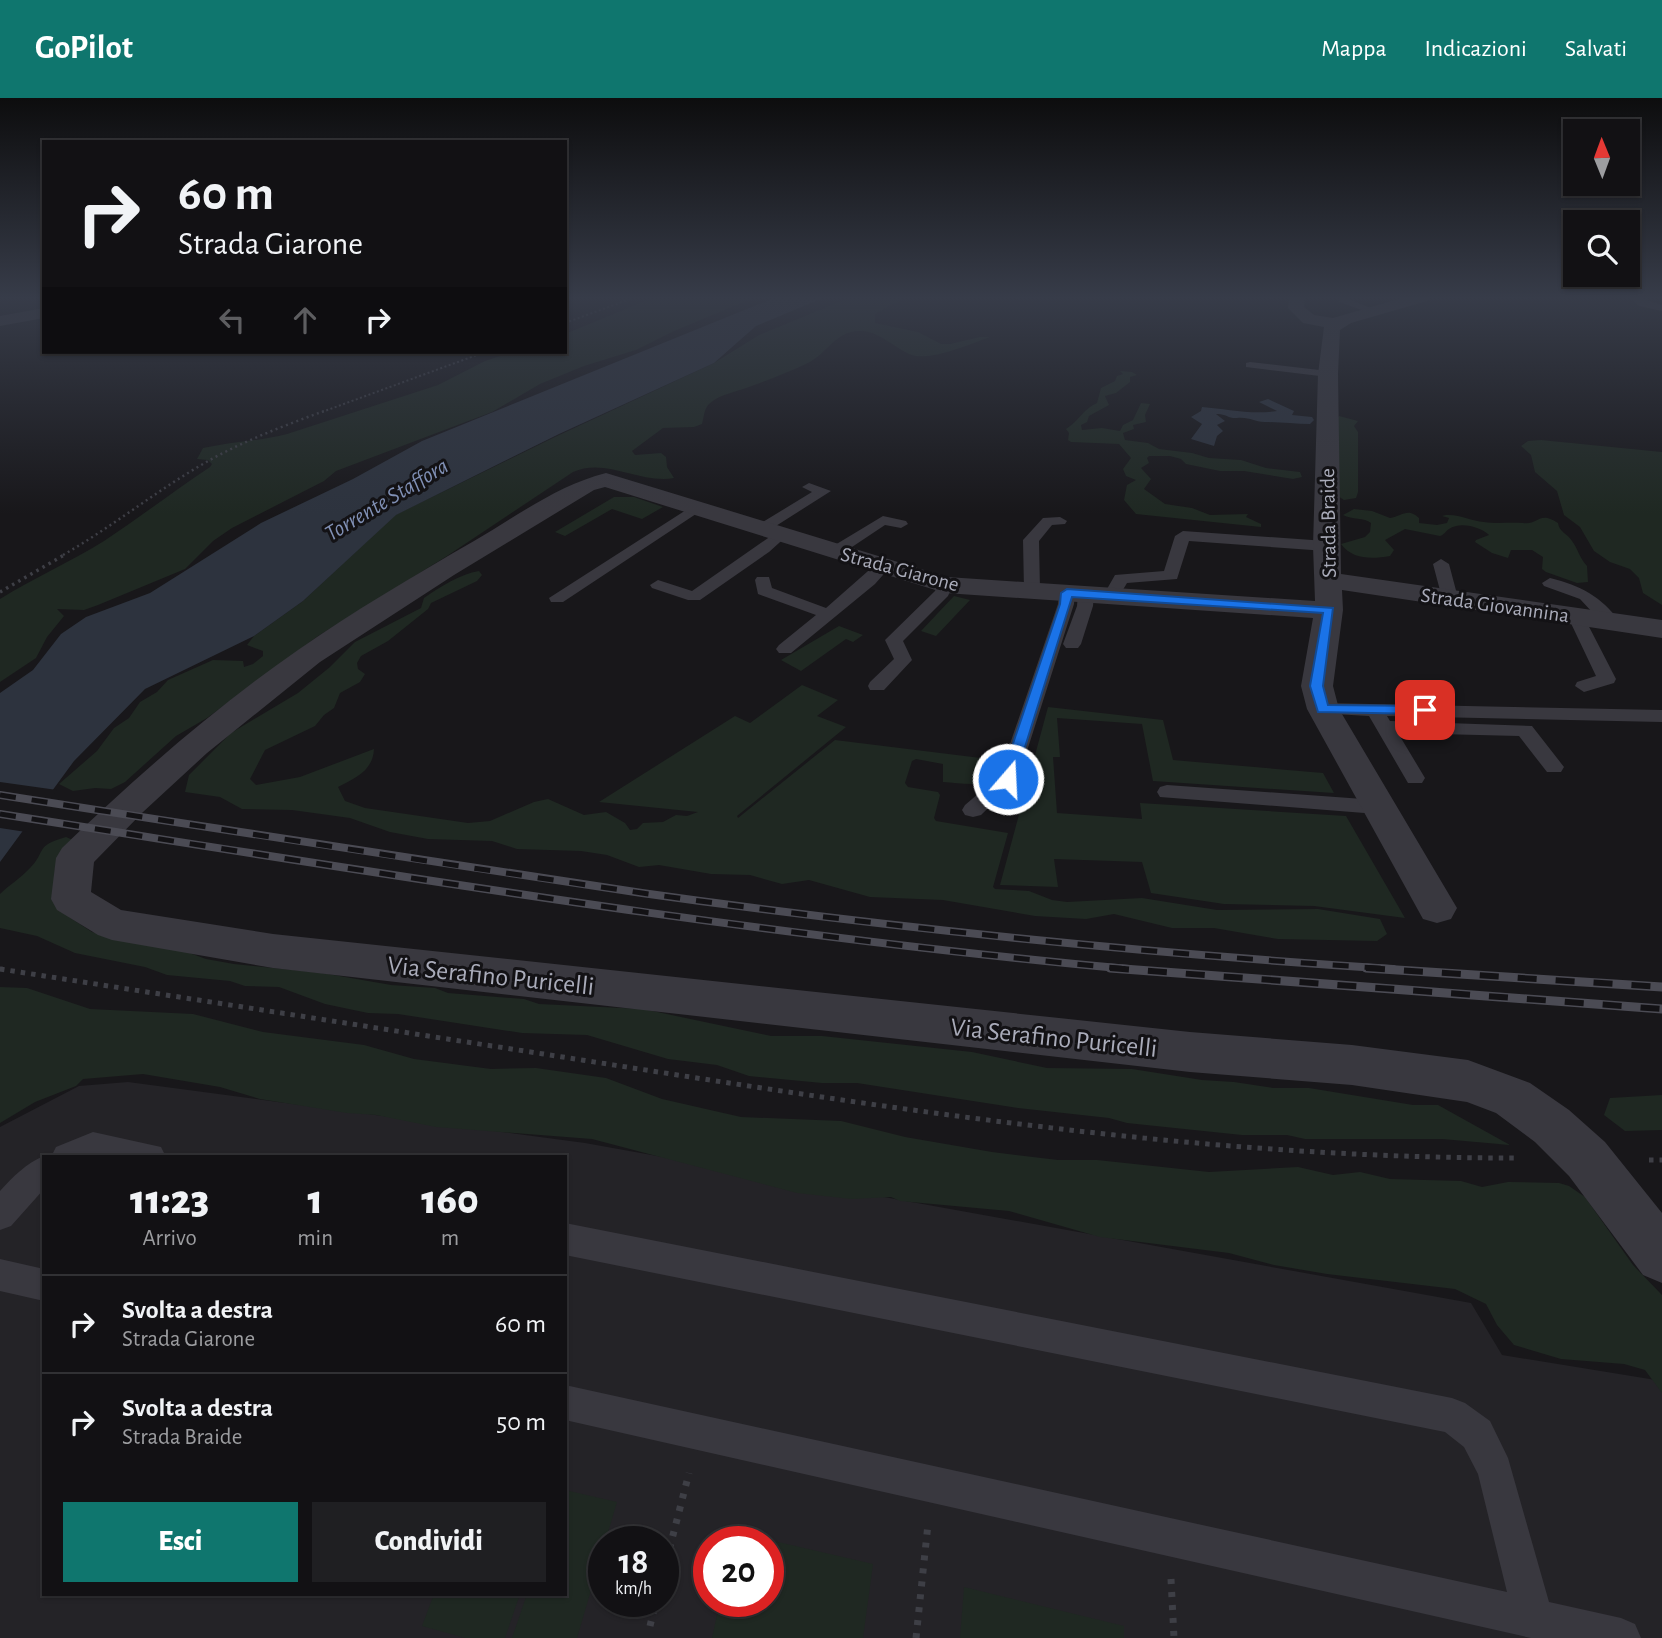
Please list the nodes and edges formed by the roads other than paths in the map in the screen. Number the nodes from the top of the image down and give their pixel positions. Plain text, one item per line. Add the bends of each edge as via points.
1 (1292, 370) edge
2 (1328, 370) edge
3 (1328, 374) junction
4 (606, 480) joint
5 (809, 486) dead end
6 (697, 507) junction
7 (1060, 521) dead end
8 (901, 524) dead end
9 (772, 531) junction
10 (1326, 545) junction
11 (833, 551) junction
12 (1441, 564) dead end
13 (882, 567) junction
14 (764, 580) dead end
15 (1550, 583) dead end
16 (658, 585) dead end
17 (945, 585) junction
18 (1032, 590) junction
19 (1086, 594) junction
20 (1329, 595) junction
21 (557, 598) dead end
22 (1450, 598) junction
23 (828, 614) junction
24 (1576, 617) junction
25 (1611, 622) junction
26 (1662, 629) edge
27 (1072, 644) dead end
28 (785, 649) dead end
29 (877, 686) dead end
30 (1584, 686) dead end
31 (1323, 709) junction
32 (1373, 709) junction
33 (1662, 716) edge
34 (1384, 727) junction
35 (1554, 767) dead end
36 (1415, 778) dead end
37 (1167, 792) dead end
38 (1377, 807) junction
39 (973, 810) dead end
40 (1437, 908) dead end
41 (70, 1155) edge
42 (140, 1155) edge
43 (42, 1172) edge
44 (0, 1215) edge
45 (567, 1239) edge
46 (1658, 1244) edge
47 (0, 1275) edge
48 (42, 1285) edge
49 (567, 1402) edge
50 (1533, 1618) junction
51 (1621, 1638) edge

1 - 3 lane
2 - 3 street, Strada Braide
3 - 10 street, Strada Braide
4 - 6 street, Strada Giarone
4 - 46 street, Via Serafino Puricelli via 586,485 445,569 309,656 236,713 130,803 75,858 71,899 112,924 273,951 1468,1081 1513,1098 1552,1126 1587,1159
5 - 9 lane via 824,491
6 - 9 street, Strada Giarone
6 - 21 lane
7 - 18 lane via 1048,521 1031,540
8 - 11 lane via 883,520
9 - 11 street, Strada Giarone
9 - 16 lane via 764,549 694,597
10 - 19 lane via 1183,536 1171,576 1121,578 1114,592
10 - 20 street, Strada Braide
11 - 13 street, Strada Giarone
12 - 22 lane
13 - 17 street, Strada Giarone
13 - 23 lane
14 - 23 lane via 764,591
15 - 25 lane via 1596,601
17 - 18 street, Strada Giarone
17 - 29 lane via 894,640 904,660
18 - 19 street, Strada Giarone
19 - 20 street, Strada Giarone
19 - 27 lane
19 - 39 lane via 1066,604 1008,779
20 - 22 street, Strada Giovannina
20 - 31 street, Strada Braide via 1317,686
22 - 24 street, Strada Giovannina
23 - 28 lane
24 - 25 street, Strada Giovannina
24 - 30 lane via 1606,680
25 - 26 street, Strada Giovannina
31 - 32 lane
31 - 38 street, Strada Braide
32 - 33 lane
32 - 34 lane
34 - 35 lane via 1525,730
34 - 36 lane
37 - 38 lane
38 - 40 street, Strada Braide
41 - 42 lane via 93,1146
43 - 44 lane
45 - 50 lane via 1452,1416 1477,1434 1496,1471
47 - 48 lane
49 - 50 lane
50 - 51 lane

